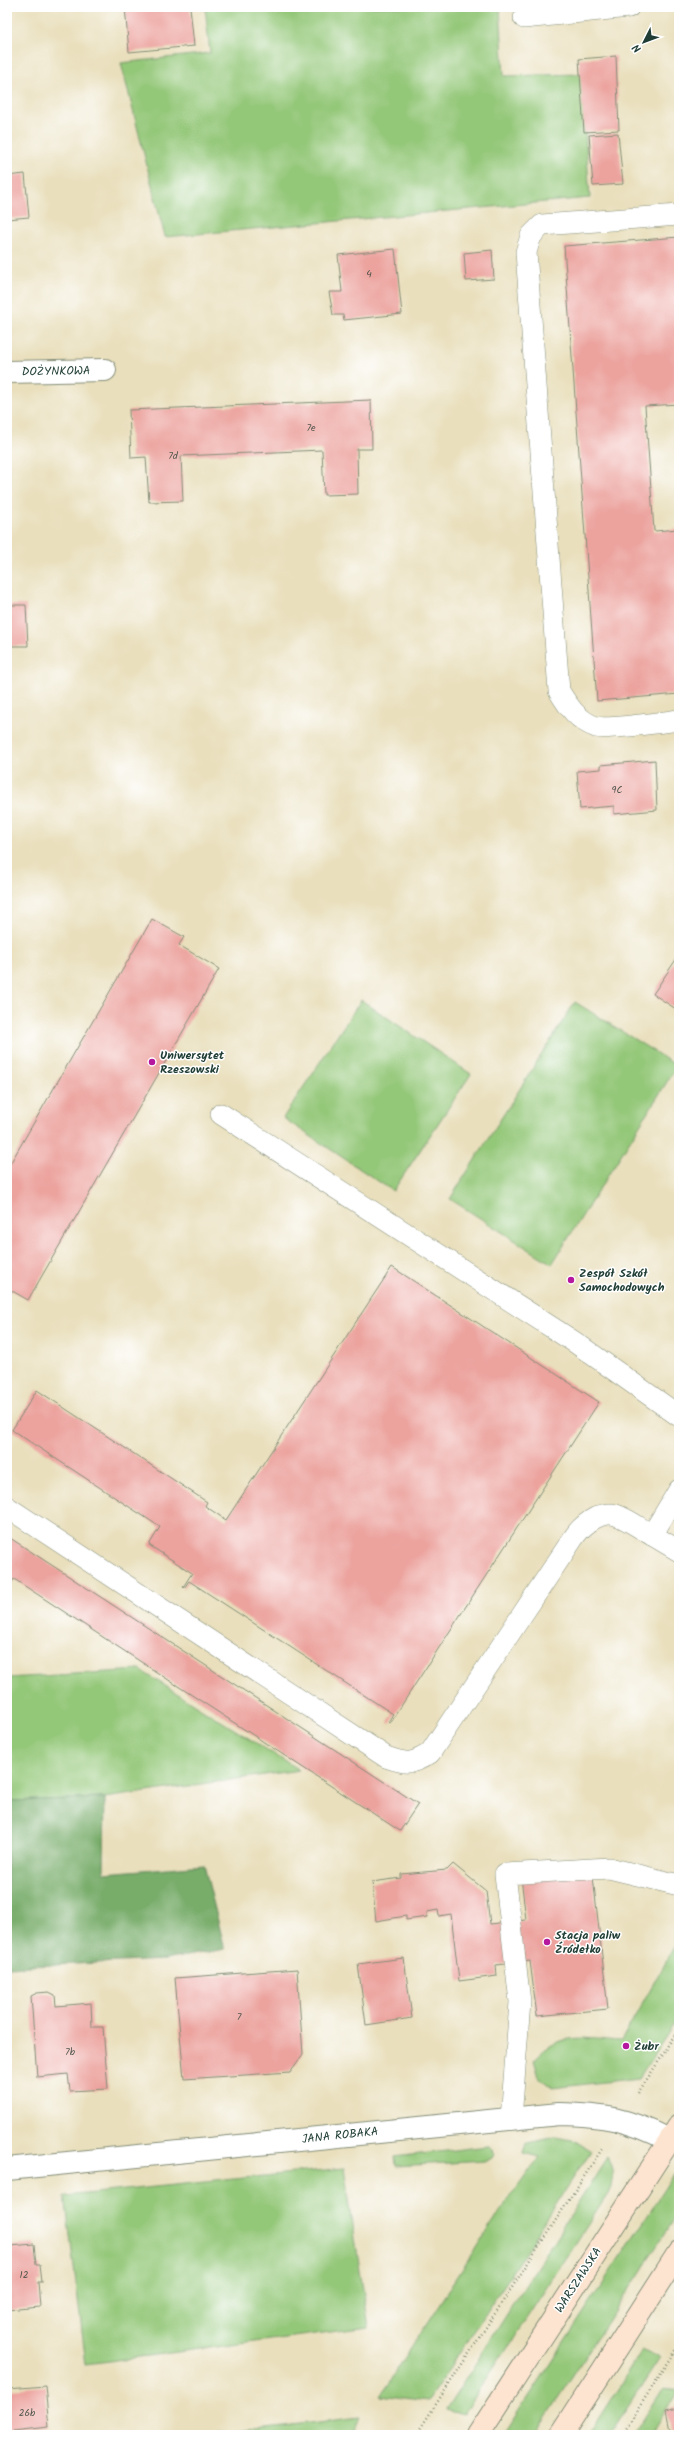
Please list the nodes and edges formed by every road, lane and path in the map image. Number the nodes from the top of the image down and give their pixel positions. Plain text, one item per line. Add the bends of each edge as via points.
1 (629, 7) edge
2 (524, 18) dead end
3 (679, 215) edge
4 (105, 370) dead end
5 (7, 372) edge
6 (679, 720) edge
7 (221, 1114) dead end
8 (679, 1416) edge
9 (679, 1490) edge
10 (7, 1506) edge
11 (652, 1535) junction
12 (679, 1551) edge
13 (679, 1885) edge
14 (679, 2030) edge
15 (511, 2119) junction
16 (621, 2120) junction
17 (674, 2133) edge
18 (7, 2169) edge
19 (679, 2252) edge
20 (679, 2346) edge
21 (416, 2435) edge
22 (478, 2435) edge
23 (561, 2435) edge
24 (621, 2435) edge

1 - 2 lane
3 - 6 lane via 542,225 531,236 526,252 559,692 569,709 597,727
4 - 5 street, DOŻYNKOWA
7 - 8 lane via 576,1343
9 - 11 lane
10 - 11 lane via 386,1756 403,1763 417,1761 430,1753 572,1540 586,1524 599,1517 615,1515
11 - 12 lane
13 - 15 lane via 609,1868 505,1874 520,2002
14 - 16 path
15 - 16 street, JANA ROBAKA via 587,2114
15 - 18 street, JANA ROBAKA
16 - 17 street, JANA ROBAKA
16 - 21 path
17 - 22 main road, WARSZAWSKA
19 - 23 main road
20 - 24 path

